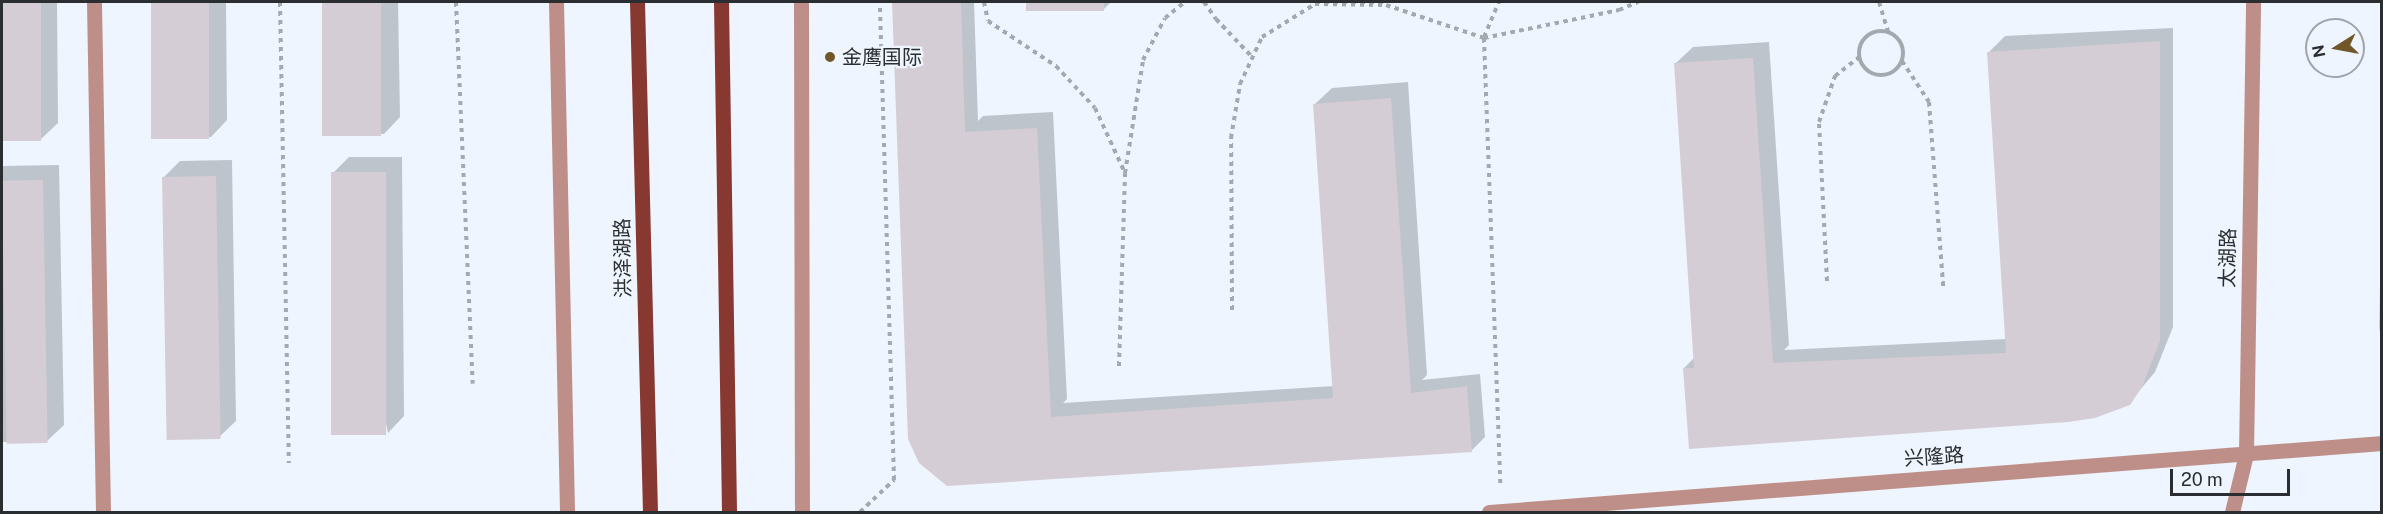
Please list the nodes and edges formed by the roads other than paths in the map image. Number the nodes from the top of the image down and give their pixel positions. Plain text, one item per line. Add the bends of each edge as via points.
1 (94, 2) edge
2 (556, 2) edge
3 (637, 2) edge
4 (721, 2) edge
5 (801, 2) edge
6 (2253, 2) edge
7 (2382, 443) edge
8 (2246, 454) junction
9 (1495, 512) edge
10 (103, 513) edge
11 (567, 513) edge
12 (650, 513) edge
13 (729, 513) edge
14 (802, 513) edge
15 (2232, 513) edge

1 - 10 street
2 - 11 street
3 - 12 main road, 洪泽湖路
4 - 13 main road
5 - 14 street
6 - 8 street, 太湖路
7 - 8 street, 兴隆路
8 - 9 street, 兴隆路
8 - 15 street, 太湖路

